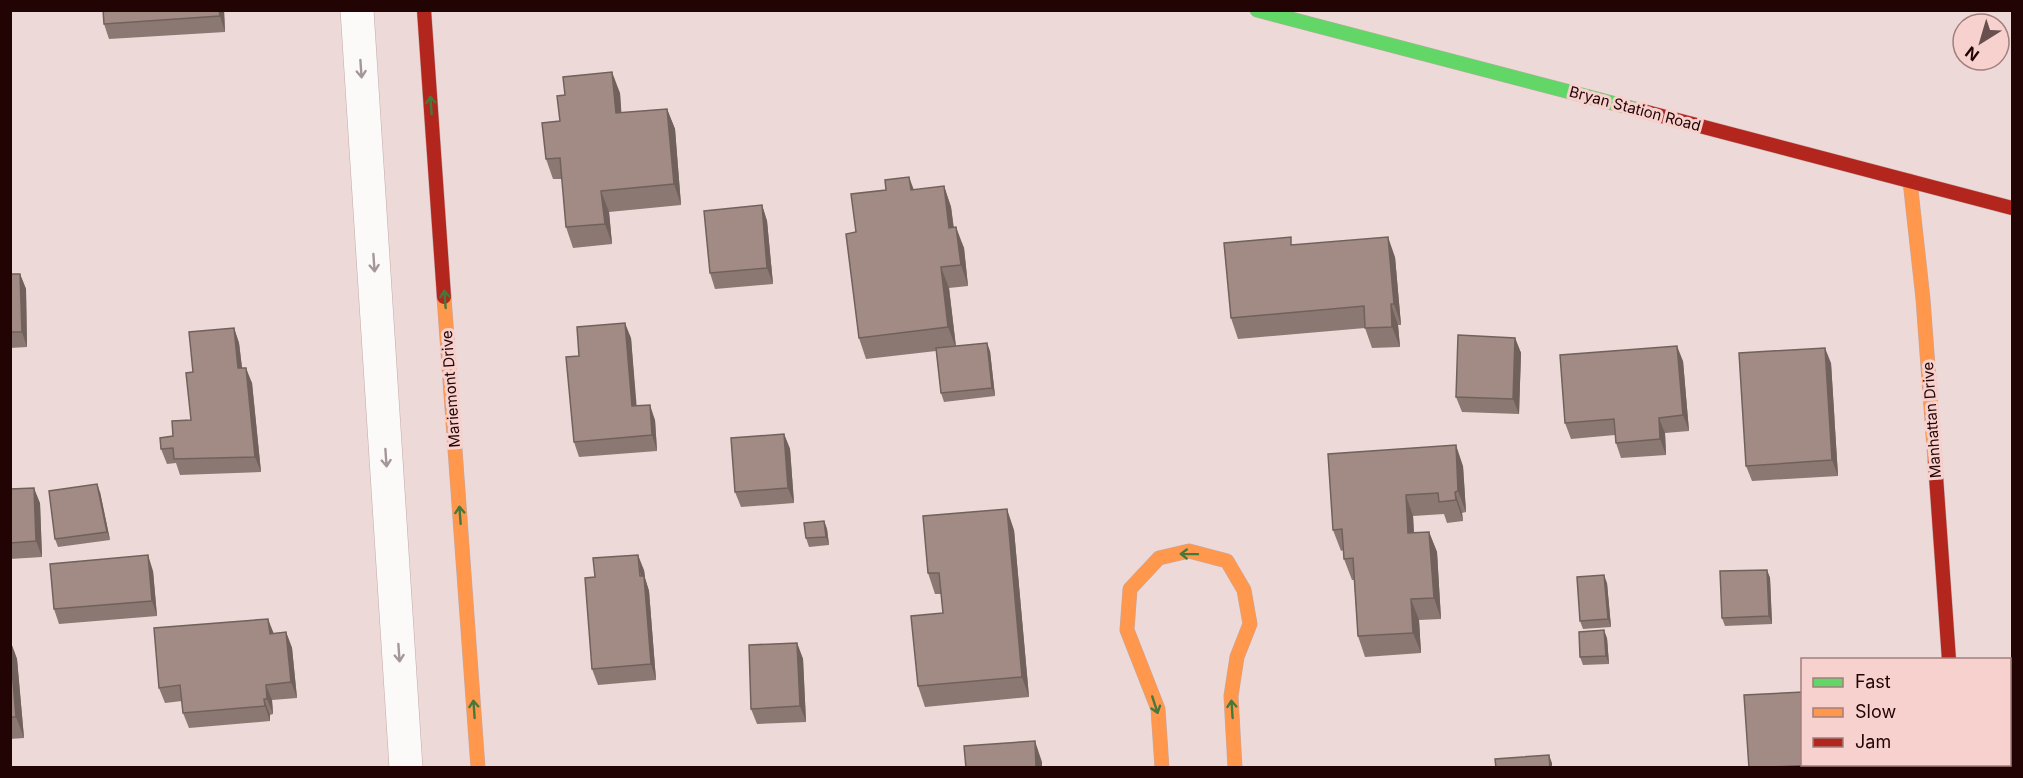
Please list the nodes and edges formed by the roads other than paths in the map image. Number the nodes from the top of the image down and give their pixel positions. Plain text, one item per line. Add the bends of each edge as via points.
1 (357, 10) edge
2 (424, 10) edge
3 (1257, 10) edge
4 (1910, 181) junction
5 (2013, 208) edge
6 (1949, 658) edge
7 (406, 768) edge
8 (478, 768) edge
9 (1162, 768) edge
10 (1235, 768) edge

1 -> 7 street
8 -> 2 street, Mariemont Drive
3 - 4 street, Bryan Station Road
4 - 5 street, Bryan Station Road
4 - 6 street, Manhattan Drive via 1923,299
10 -> 9 street via 1231,696 1237,657 1250,624 1244,590 1227,561 1189,551 1159,558 1130,590 1127,630 1158,709

